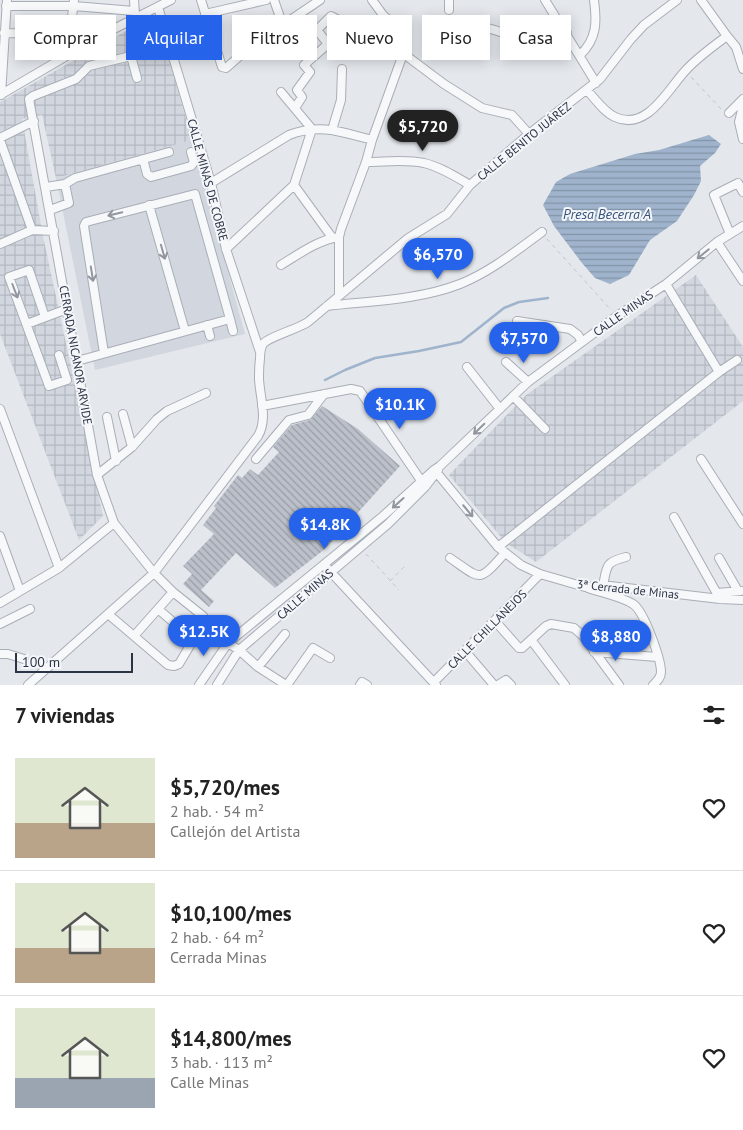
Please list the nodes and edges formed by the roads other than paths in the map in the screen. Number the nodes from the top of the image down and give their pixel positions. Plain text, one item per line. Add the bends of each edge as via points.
1 (134, 0) edge
2 (171, 0) edge
3 (201, 0) edge
4 (266, 0) edge
5 (274, 0) edge
6 (320, 0) edge
7 (372, 0) edge
8 (449, 0) edge
9 (545, 0) edge
10 (594, 0) edge
11 (677, 0) edge
12 (701, 0) edge
13 (6, 3) edge
14 (74, 3) edge
15 (158, 7) junction
16 (449, 10) dead end
17 (136, 14) junction
18 (205, 14) junction
19 (279, 15) edge
20 (299, 15) edge
21 (383, 15) edge
22 (555, 15) edge
23 (327, 20) edge
24 (116, 26) edge
25 (4, 33) junction
26 (15, 33) edge
27 (727, 36) junction
28 (571, 40) edge
29 (327, 43) edge
30 (327, 45) edge
31 (2, 47) edge
32 (580, 55) junction
33 (60, 60) edge
34 (236, 60) edge
35 (402, 60) edge
36 (412, 60) edge
37 (342, 68) dead end
38 (743, 69) edge
39 (138, 78) dead end
40 (596, 83) junction
41 (587, 90) junction
42 (281, 92) dead end
43 (0, 95) edge
44 (743, 99) edge
45 (743, 106) edge
46 (295, 108) junction
47 (729, 113) road end
48 (34, 121) junction
49 (312, 128) junction
50 (332, 130) junction
51 (529, 134) junction
52 (0, 138) edge
53 (743, 139) edge
54 (372, 140) junction
55 (168, 152) dead end
56 (191, 152) dead end
57 (143, 159) junction
58 (366, 162) junction
59 (4, 164) edge
60 (211, 183) junction
61 (65, 184) junction
62 (294, 185) junction
63 (470, 185) junction
64 (46, 187) junction
65 (743, 192) edge
66 (149, 205) junction
67 (50, 210) junction
68 (743, 226) edge
69 (32, 230) junction
70 (54, 231) junction
71 (542, 232) road end
72 (730, 234) junction
73 (331, 236) dead end
74 (339, 237) junction
75 (717, 242) junction
76 (0, 244) edge
77 (226, 249) junction
78 (281, 265) dead end
79 (743, 282) edge
80 (666, 284) junction
81 (339, 296) junction
82 (328, 306) junction
83 (68, 309) junction
84 (44, 317) junction
85 (230, 318) junction
86 (517, 321) dead end
87 (27, 324) junction
88 (207, 325) junction
89 (186, 331) junction
90 (234, 331) dead end
91 (210, 336) dead end
92 (582, 342) junction
93 (260, 352) junction
94 (104, 353) junction
95 (59, 355) dead end
96 (77, 360) junction
97 (737, 360) dead end
98 (506, 362) dead end
99 (467, 367) dead end
100 (719, 372) junction
101 (528, 382) junction
102 (206, 393) dead end
103 (324, 394) junction
104 (513, 396) junction
105 (262, 406) junction
106 (0, 409) edge
107 (500, 409) junction
108 (123, 414) dead end
109 (107, 417) dead end
110 (545, 429) dead end
111 (132, 447) junction
112 (256, 459) dead end
113 (701, 459) dead end
114 (116, 461) junction
115 (438, 469) junction
116 (98, 475) junction
117 (424, 484) junction
118 (674, 517) dead end
119 (114, 524) junction
120 (743, 524) edge
121 (0, 536) edge
122 (502, 550) junction
123 (2, 552) edge
124 (626, 557) dead end
125 (450, 558) dead end
126 (719, 558) dead end
127 (324, 565) junction
128 (59, 568) junction
129 (330, 572) junction
130 (154, 573) junction
131 (540, 574) junction
132 (603, 586) junction
133 (585, 588) junction
134 (20, 591) junction
135 (741, 591) edge
136 (173, 592) junction
137 (718, 596) junction
138 (743, 600) edge
139 (0, 603) edge
140 (30, 609) dead end
141 (158, 609) junction
142 (108, 614) junction
143 (495, 621) junction
144 (0, 624) edge
145 (285, 634) dead end
146 (134, 636) junction
147 (194, 640) junction
148 (532, 641) junction
149 (228, 643) junction
150 (239, 650) junction
151 (465, 651) junction
152 (594, 652) junction
153 (0, 654) edge
154 (657, 657) junction
155 (330, 658) dead end
156 (24, 659) dead end
157 (258, 667) junction
158 (435, 684) edge
159 (28, 685) edge
160 (199, 685) edge
161 (217, 685) edge
162 (287, 685) edge
163 (360, 685) edge
164 (367, 685) edge
165 (496, 685) edge
166 (511, 685) edge
167 (565, 685) edge
168 (619, 685) edge
169 (653, 685) edge

1 - 17 street
2 - 15 street
3 - 18 street
4 - 18 street
5 - 19 street
6 - 20 street
7 - 21 street
8 - 16 street
9 - 22 street
10 - 32 street via 593,39
11 - 40 street, CALLE BENITO JUÁREZ via 644,25
12 - 27 street
13 - 14 street
13 - 25 street
14 - 17 street
15 - 17 street
15 - 60 street, CALLE MINAS DE COBRE
17 - 24 street
18 - 34 street via 222,67 228,67
23 - 29 street via 317,30
25 - 26 street
25 - 31 street
27 - 38 street via 736,46
27 - 41 street via 685,71 655,108 637,118 628,120 613,116
28 - 32 street
30 - 46 street via 304,65 310,72 296,90 302,97
31 - 43 street
32 - 40 street
33 - 43 street
35 - 54 street
36 - 51 street via 482,108 512,115
37 - 50 street via 342,93
39 - 48 street, CERRADA NICANOR ARVIDE via 131,56 88,66 76,78 29,100
40 - 41 street, CALLE BENITO JUÁREZ
41 - 51 street, CALLE BENITO JUÁREZ
42 - 46 street
44 - 47 street
45 - 53 street via 739,122
46 - 49 street
48 - 52 street
48 - 64 street, CERRADA NICANOR ARVIDE
49 - 50 street
49 - 60 street via 289,135
49 - 62 street
50 - 54 street
51 - 63 street, CALLE BENITO JUÁREZ
52 - 59 street
54 - 58 street
55 - 57 street
56 - 57 street via 194,162 191,166 151,177
57 - 61 street via 75,178
58 - 63 street via 426,164
58 - 74 street
59 - 69 street
60 - 77 street, CALLE MINAS DE COBRE
61 - 64 street
61 - 67 street via 69,203
62 - 73 street
62 - 77 street
63 - 81 street, CALLE BENITO JUÁREZ via 447,214 408,239
64 - 67 street, CERRADA NICANOR ARVIDE
65 - 72 street via 736,184 714,196
66 - 85 street via 195,194
66 -> 89 street
66 -> 94 street via 90,220 84,226
67 - 70 street, CERRADA NICANOR ARVIDE
68 - 72 street, CALLE MINAS
69 - 70 street
69 - 76 street
70 - 83 street, CERRADA NICANOR ARVIDE
71 - 82 street via 481,274 438,292
72 - 75 street, CALLE MINAS
74 - 78 street via 310,248
74 - 81 street
75 - 79 street
75 -> 80 street, CALLE MINAS
77 - 93 street, CALLE MINAS DE COBRE
80 - 92 street, CALLE MINAS
80 - 100 street
81 - 82 street, CALLE BENITO JUÁREZ
82 - 93 street, CALLE BENITO JUÁREZ via 301,327 267,340
83 - 84 street
83 - 96 street, CERRADA NICANOR ARVIDE
84 - 87 street
84 -> 87 street via 28,270 9,277
85 - 88 street
85 - 90 street
86 - 92 street via 570,329
87 - 95 street via 49,386 67,380
88 - 89 street
88 - 91 street
89 - 94 street
92 - 101 street, CALLE MINAS
93 - 105 street
94 - 96 street
96 - 116 street, CERRADA NICANOR ARVIDE
97 - 100 street
98 - 101 street
99 - 107 street
100 - 122 street
101 - 104 street, CALLE MINAS
102 - 111 street via 156,419
103 - 105 street
103 - 112 street via 308,415 289,420
103 - 117 street via 351,389 360,391
104 - 107 street, CALLE MINAS
104 - 110 street
105 - 130 street via 262,428
106 - 128 street
107 -> 115 street, CALLE MINAS
108 - 111 street
109 - 114 street
111 - 114 street
113 - 120 street
114 - 116 street
115 - 117 street, CALLE MINAS
115 -> 122 street, 3ª Cerrada de Minas
116 - 119 street, CERRADA NICANOR ARVIDE
117 -> 127 street, CALLE MINAS
117 - 129 street, CALLE MINAS via 388,524
118 - 137 street
119 - 128 street
119 - 130 street, CERRADA NICANOR ARVIDE
121 - 123 street
122 - 125 street via 486,574 481,576 475,576
122 - 131 street, 3ª Cerrada de Minas via 521,565
123 - 134 street
124 - 132 street via 608,564
126 - 135 street
127 - 129 street
127 - 149 street, CALLE MINAS
128 - 134 street
129 - 150 street, CALLE MINAS
129 - 158 street
130 - 136 street, CERRADA NICANOR ARVIDE
130 - 142 street
131 - 133 street, 3ª Cerrada de Minas
131 - 143 street, CALLE CHILLANEJOS
132 - 133 street, 3ª Cerrada de Minas
132 - 137 street, 3ª Cerrada de Minas
133 - 154 street via 624,600 638,609 646,622
134 - 139 street
135 - 137 street
136 - 141 street
136 - 147 street, CERRADA NICANOR ARVIDE via 205,620
137 - 138 street, 3ª Cerrada de Minas
140 - 144 street
141 - 146 street
141 - 147 street
142 - 146 street
142 - 159 street
143 - 148 street via 519,648
143 - 151 street, CALLE CHILLANEJOS
145 - 157 street
146 - 147 street via 168,665 174,666 179,664
148 - 152 street via 546,626 558,624 579,631
148 - 167 street
149 - 150 street
149 - 160 street, CALLE MINAS
150 - 157 street
150 - 161 street, CALLE MINAS
151 - 158 street, CALLE CHILLANEJOS
151 - 165 street
152 - 154 street
152 - 168 street
153 - 156 street
154 - 169 street via 661,670
155 - 162 street via 314,648
157 - 162 street
163 - 164 street via 362,682
165 - 166 street via 506,680

